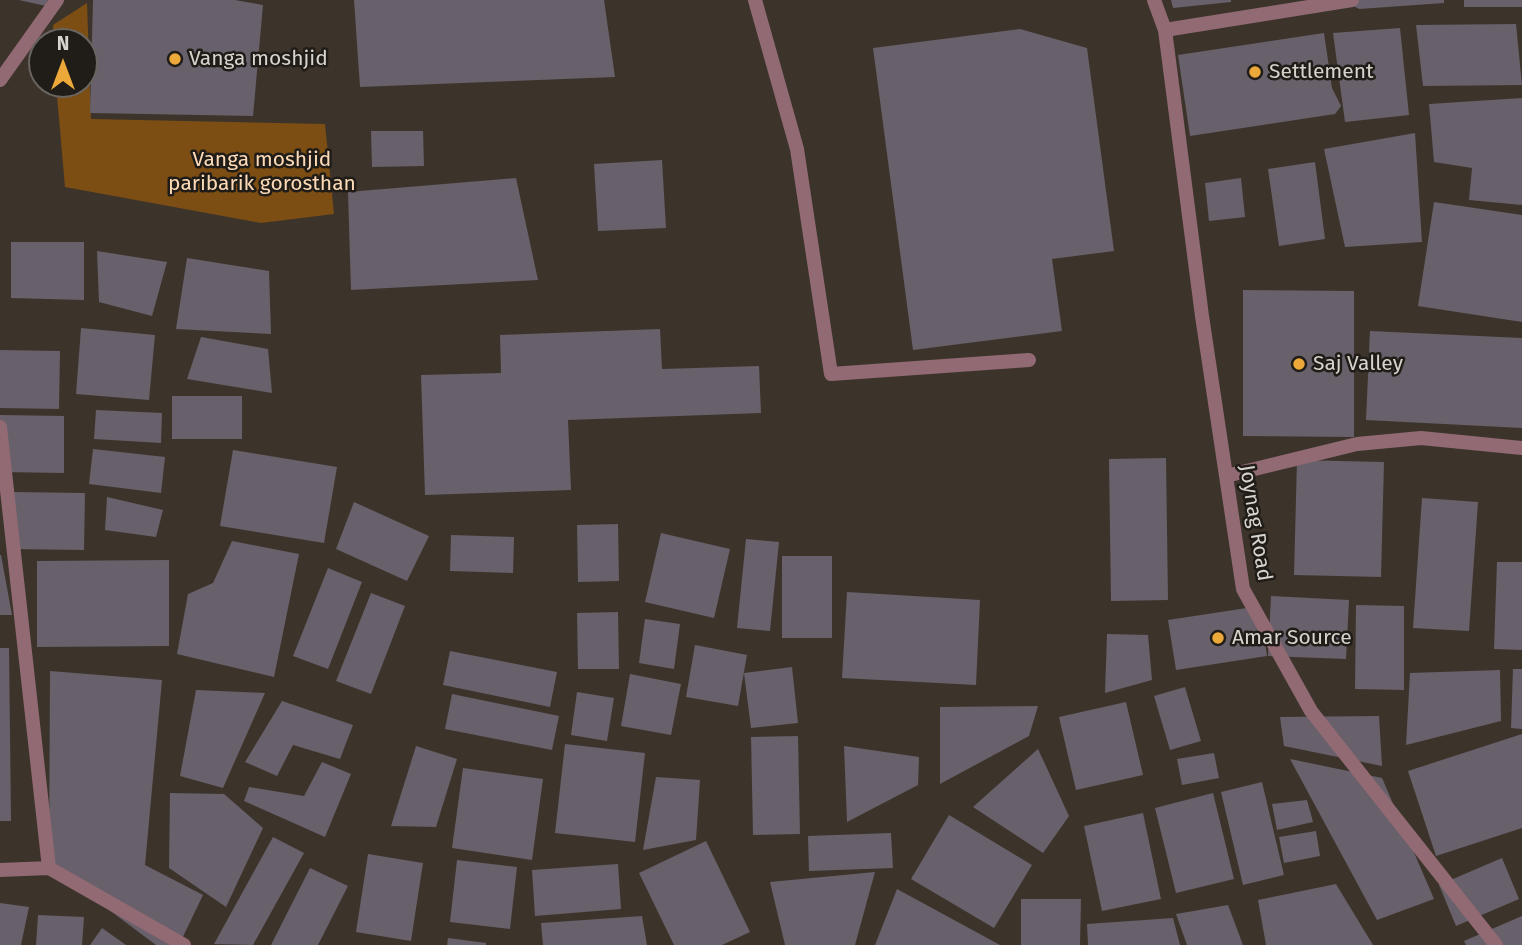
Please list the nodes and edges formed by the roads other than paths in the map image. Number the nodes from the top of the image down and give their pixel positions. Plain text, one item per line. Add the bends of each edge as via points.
1 (57, 0) edge
2 (755, 0) edge
3 (1154, 0) edge
4 (1352, 0) edge
5 (1165, 30) junction
6 (0, 80) edge
7 (1029, 360) dead end
8 (0, 427) edge
9 (1522, 448) edge
10 (1226, 476) junction
11 (49, 868) junction
12 (0, 870) edge
13 (184, 945) edge
14 (1496, 945) edge

1 - 6 street
2 - 7 street via 797,149 831,374
3 - 5 street, Joynag Road
4 - 5 street
5 - 10 street, Joynag Road
8 - 11 street
9 - 10 street via 1421,439 1370,443
10 - 14 street, Joynag Road via 1243,589 1311,711
11 - 12 street
11 - 13 street

